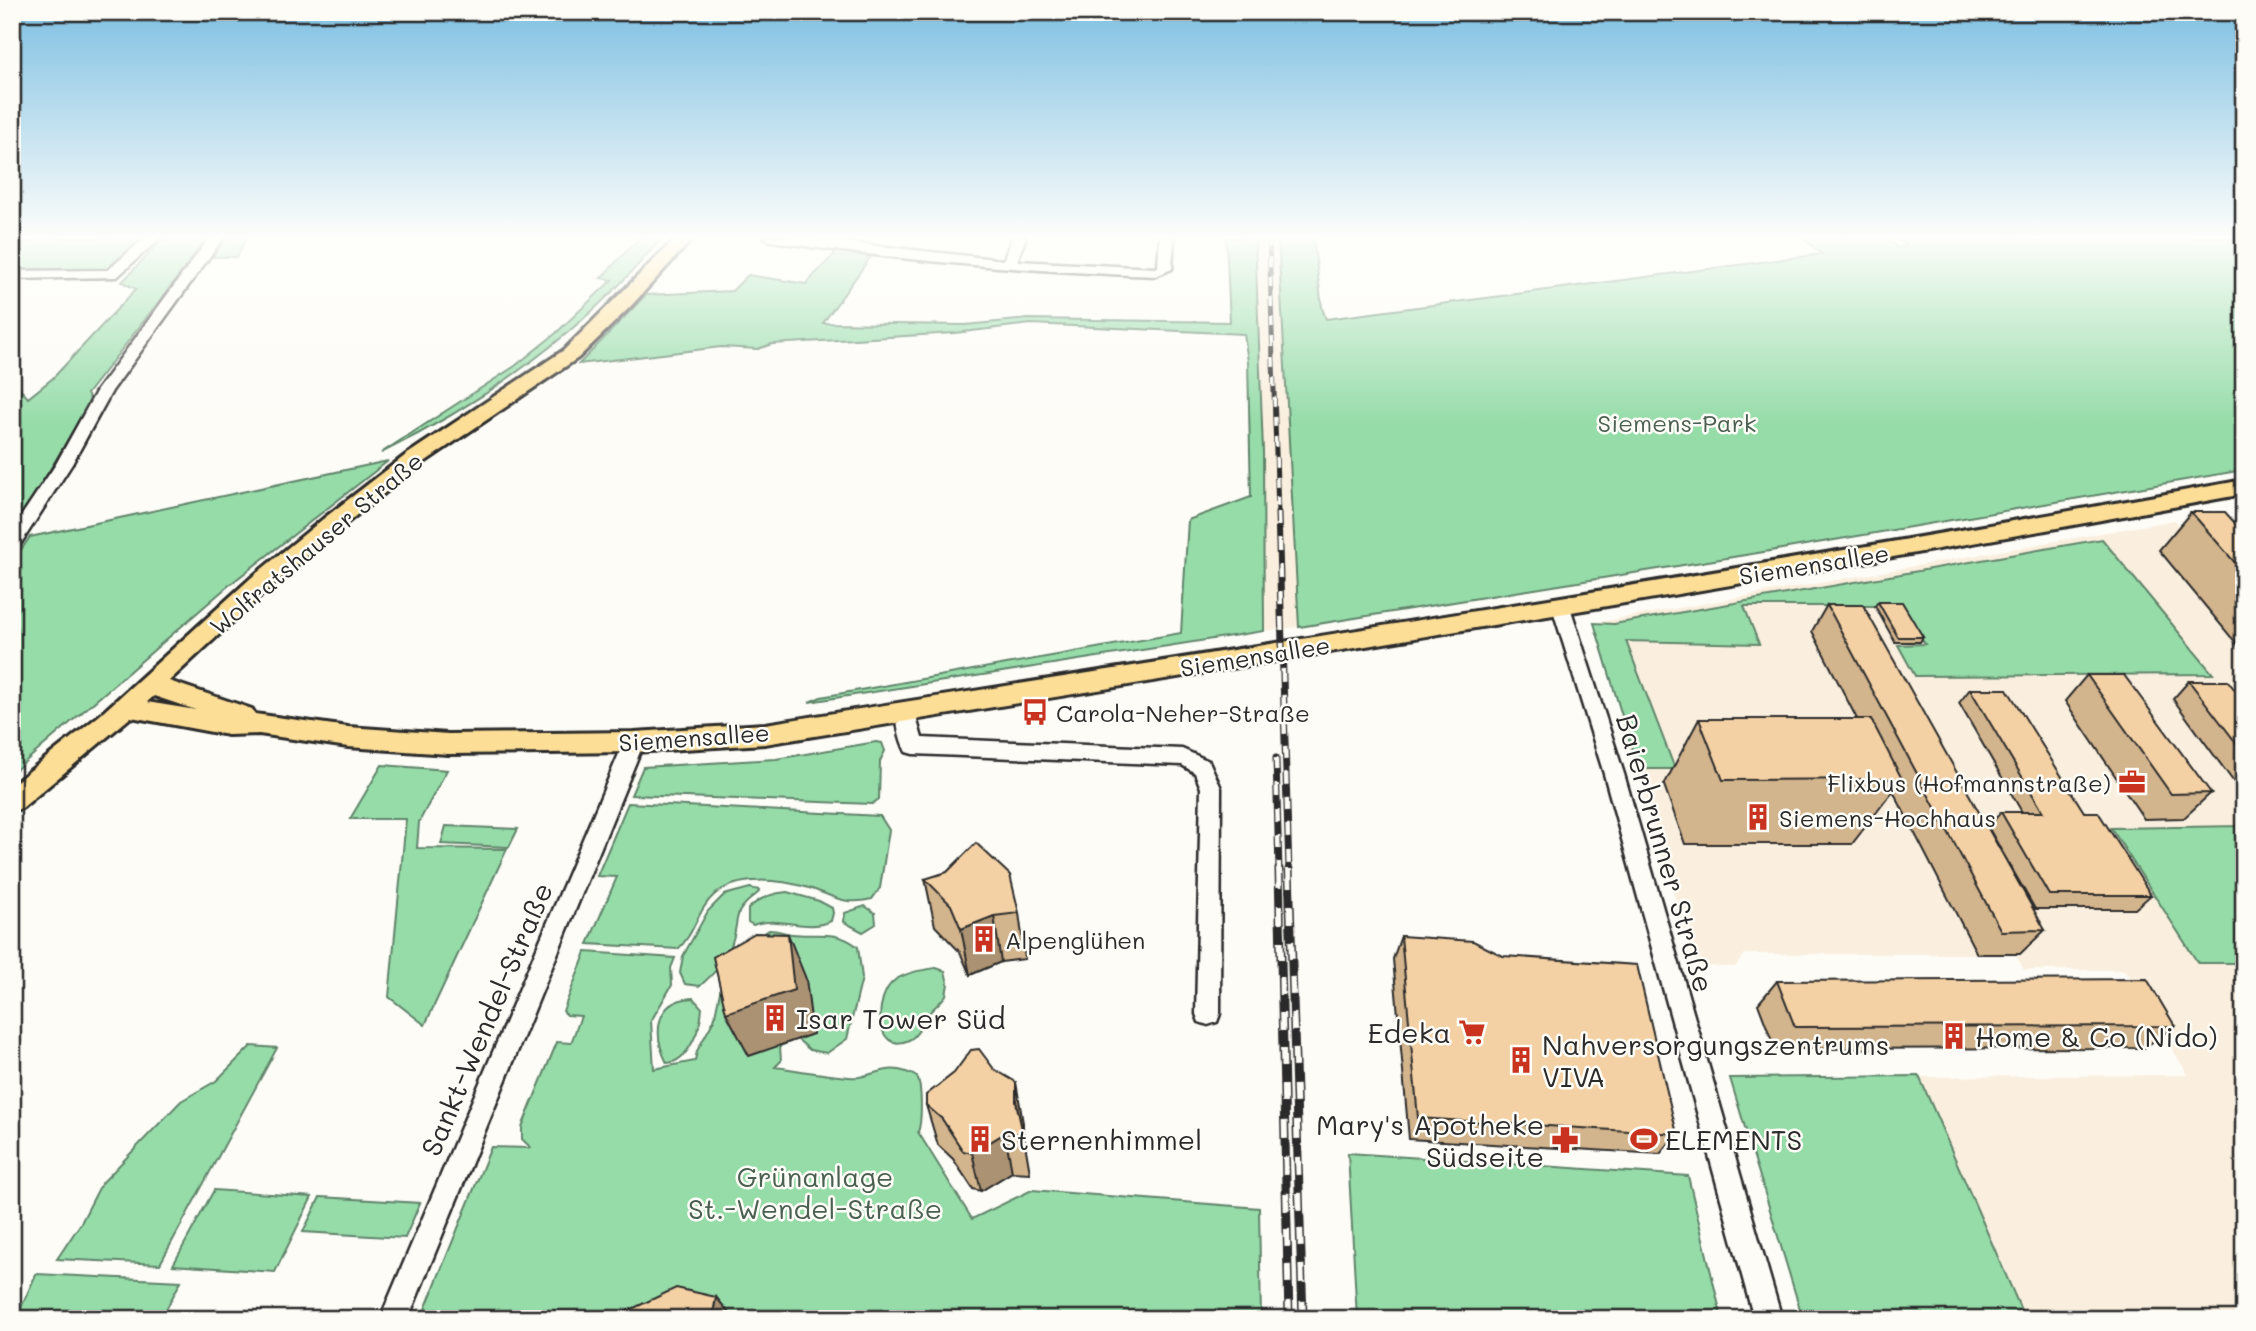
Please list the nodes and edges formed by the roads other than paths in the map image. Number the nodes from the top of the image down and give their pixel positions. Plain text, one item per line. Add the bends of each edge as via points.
1 (172, 299) edge
2 (628, 299) edge
3 (2244, 488) edge
4 (12, 544) edge
5 (1561, 607) junction
6 (151, 685) junction
7 (128, 706) junction
8 (906, 712) junction
9 (259, 724) junction
10 (634, 742) junction
11 (12, 800) edge
12 (1208, 1014) dead end
13 (394, 1319) edge
14 (1768, 1319) edge

1 - 4 street via 106,390
2 - 6 main road, Wolfratshauser Straße via 571,354 413,460 331,524
3 - 5 main road, Siemensallee
5 - 8 main road, Siemensallee
5 - 14 street, Baierbrunner Straße via 1614,774
6 - 7 main road, Wolfratshauser Straße
6 - 9 main road, Siemensallee via 239,713
7 - 9 main road, Siemensallee via 228,724
7 - 11 main road, Wolfratshauser Straße
8 - 10 main road, Siemensallee via 765,734
8 - 12 street via 913,746 1182,757 1198,762 1209,774 1211,788
9 - 10 main road, Siemensallee via 348,737 448,744
10 - 13 street, Sankt-Wendel-Straße

